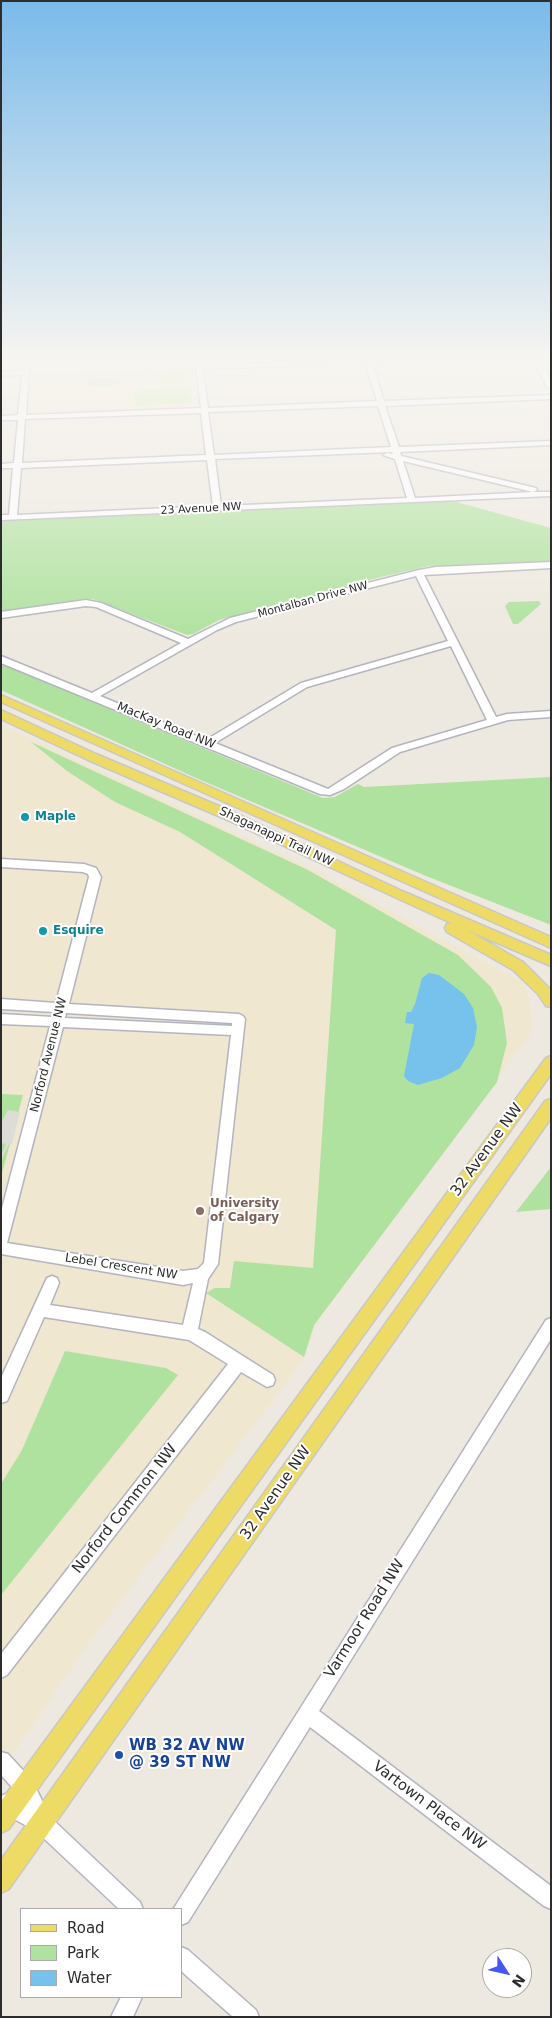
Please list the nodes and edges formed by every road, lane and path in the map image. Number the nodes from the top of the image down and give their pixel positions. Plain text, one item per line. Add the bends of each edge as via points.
1 (19, 453) edge
2 (210, 453) edge
3 (312, 453) edge
4 (390, 453) edge
5 (409, 453) edge
6 (398, 454) junction
7 (210, 457) junction
8 (18, 465) junction
9 (1, 466) edge
10 (550, 494) edge
11 (411, 499) junction
12 (217, 509) junction
13 (13, 517) junction
14 (1, 518) edge
15 (551, 565) edge
16 (419, 573) junction
17 (1, 615) edge
18 (188, 642) junction
19 (453, 643) junction
20 (1, 660) edge
21 (93, 696) junction
22 (1, 698) edge
23 (1, 714) edge
24 (551, 714) edge
25 (493, 721) junction
26 (208, 743) junction
27 (1, 863) edge
28 (428, 888) junction
29 (397, 894) junction
30 (551, 931) edge
31 (551, 943) edge
32 (551, 962) edge
33 (551, 1002) edge
34 (1, 1004) edge
35 (60, 1008) junction
36 (1, 1019) edge
37 (58, 1022) junction
38 (238, 1025) junction
39 (551, 1062) edge
40 (551, 1105) edge
41 (1, 1241) edge
42 (1, 1248) edge
43 (200, 1275) junction
44 (52, 1284) dead end
45 (41, 1310) junction
46 (551, 1325) edge
47 (189, 1333) junction
48 (239, 1362) junction
49 (267, 1380) dead end
50 (1, 1396) edge
51 (5, 1657) edge
52 (307, 1712) junction
53 (1, 1761) edge
54 (25, 1787) junction
55 (4, 1810) edge
56 (43, 1824) junction
57 (1, 1881) edge
58 (551, 1899) edge
59 (132, 1908) edge
60 (182, 1913) edge
61 (182, 1958) edge
62 (131, 1998) edge
63 (120, 2017) edge
64 (248, 2017) edge

1 - 8 street
2 - 7 street
3 - 7 street
4 - 6 street
5 - 6 street
6 - 10 street
6 - 11 street
7 - 8 street
7 - 12 street
8 - 9 street
8 - 13 street
10 - 11 street, 23 Avenue NW
11 - 12 street, 23 Avenue NW
12 - 13 street, 23 Avenue NW
13 - 14 street, 23 Avenue NW
15 - 16 street, Montalban Drive NW
16 - 18 street, Montalban Drive NW via 234,620
16 - 19 street
17 - 18 street via 86,603
18 - 21 street, Montalban Drive NW
19 - 25 street
19 - 26 street via 304,685
20 - 21 street, MacKay Road NW
21 - 26 street, MacKay Road NW
22 - 28 main road, Shaganappi Trail NW
23 - 29 main road, Shaganappi Trail NW
24 - 25 street
25 - 26 street, MacKay Road NW via 396,750 330,792
27 - 35 street, Norford Avenue NW via 84,868 92,870 95,876
28 - 30 main road
28 - 31 main road, Shaganappi Trail NW
29 - 32 main road, Shaganappi Trail NW
29 - 33 main road via 518,966
34 - 35 street
35 - 37 street, Norford Avenue NW
35 - 38 street
36 - 37 street
37 - 38 street
37 - 41 street, Norford Avenue NW
38 - 43 street via 211,1264
39 - 54 main road, 32 Avenue NW
40 - 56 main road, 32 Avenue NW
42 - 43 street, Lebel Crescent NW via 183,1278
43 - 47 street
44 - 45 street
45 - 47 street
45 - 50 street
46 - 52 street, Varmoor Road NW
47 - 48 street
48 - 49 street
48 - 51 street, Norford Common NW
52 - 58 street, Vartown Place NW
52 - 60 street, Varmoor Road NW
53 - 54 street
54 - 55 main road, 32 Avenue NW
54 - 56 street
55 - 56 street
56 - 57 main road, 32 Avenue NW
56 - 59 street
61 - 64 street
62 - 63 street

